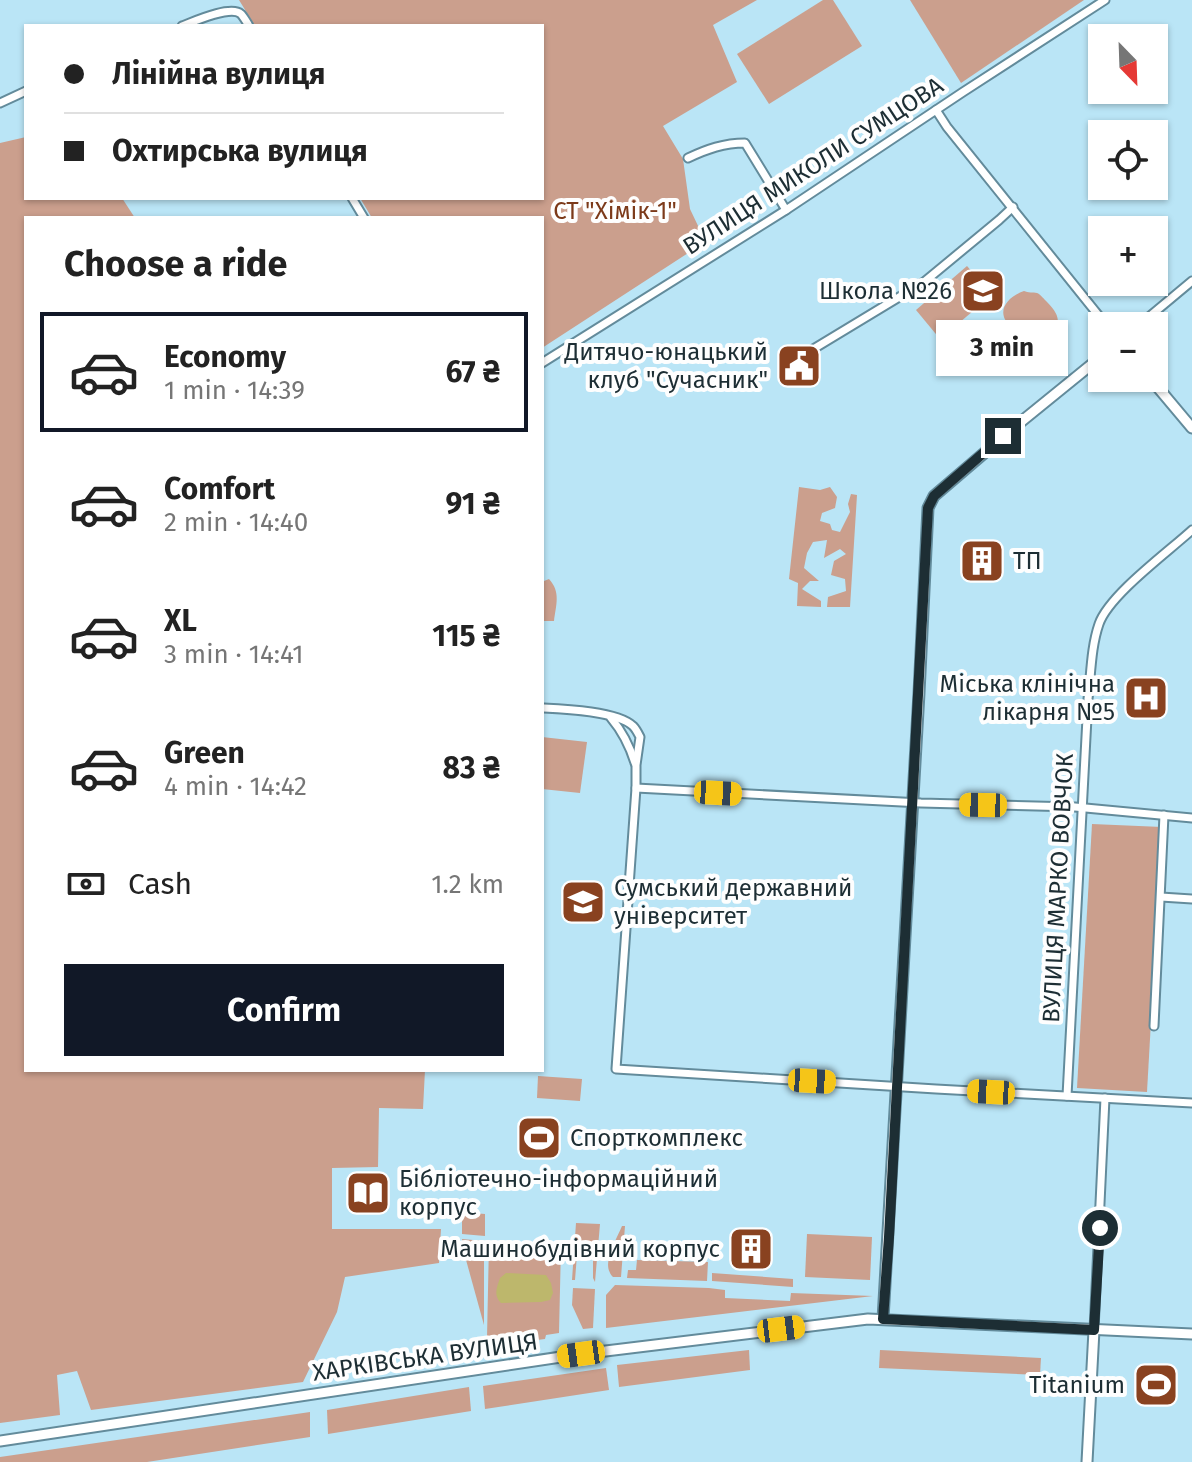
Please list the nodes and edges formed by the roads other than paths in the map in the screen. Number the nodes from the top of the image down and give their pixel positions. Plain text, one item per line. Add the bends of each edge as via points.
1 (234, 0) edge
2 (1105, 0) edge
3 (237, 12) junction
4 (188, 24) edge
5 (248, 24) edge
6 (24, 92) edge
7 (0, 103) edge
8 (936, 110) junction
9 (688, 158) dead end
10 (1013, 207) junction
11 (786, 210) junction
12 (1192, 281) edge
13 (1096, 312) edge
14 (1155, 312) edge
15 (810, 351) dead end
16 (544, 362) edge
17 (1088, 367) edge
18 (1162, 392) edge
19 (1192, 428) edge
20 (1192, 530) edge
21 (544, 708) edge
22 (610, 716) junction
23 (636, 765) junction
24 (636, 788) junction
25 (913, 803) junction
26 (1081, 808) junction
27 (1164, 815) junction
28 (1192, 818) edge
29 (1161, 897) junction
30 (1192, 899) edge
31 (1154, 1026) dead end
32 (897, 1086) junction
33 (1067, 1096) junction
34 (1105, 1098) junction
35 (1192, 1103) edge
36 (883, 1319) junction
37 (1094, 1330) junction
38 (1192, 1334) edge
39 (0, 1441) edge
40 (1087, 1462) edge

1 - 3 street
2 - 8 street, ВУЛИЦЯ МИКОЛИ СУМЦОВА
3 - 4 street
3 - 5 street
6 - 7 street
8 - 10 street
8 - 11 street, ВУЛИЦЯ МИКОЛИ СУМЦОВА
9 - 11 street via 745,143
10 - 13 street
10 - 15 street via 924,282
11 - 16 street, ВУЛИЦЯ МИКОЛИ СУМЦОВА
12 - 14 street
17 - 25 main road via 960,472 928,508
18 - 19 main road
20 - 26 street, ВУЛИЦЯ МАРКО ВОВЧОК via 1114,600 1100,622 1088,699
21 - 22 street
22 - 23 street
22 - 23 street via 633,726 640,737
23 - 24 street
24 - 25 street
24 - 32 street via 616,1069
25 - 26 street
25 - 32 main road
26 - 27 street
26 - 33 street, ВУЛИЦЯ МАРКО ВОВЧОК
27 - 28 street
27 - 29 street
29 - 30 street
29 - 31 street
32 - 33 street
32 - 36 main road
33 - 34 street
34 - 35 street
34 - 37 street
36 - 37 main road, ХАРКІВСЬКА ВУЛИЦЯ
36 - 39 main road, ХАРКІВСЬКА ВУЛИЦЯ via 581,1354
37 - 38 main road, ХАРКІВСЬКА ВУЛИЦЯ
37 - 40 main road

